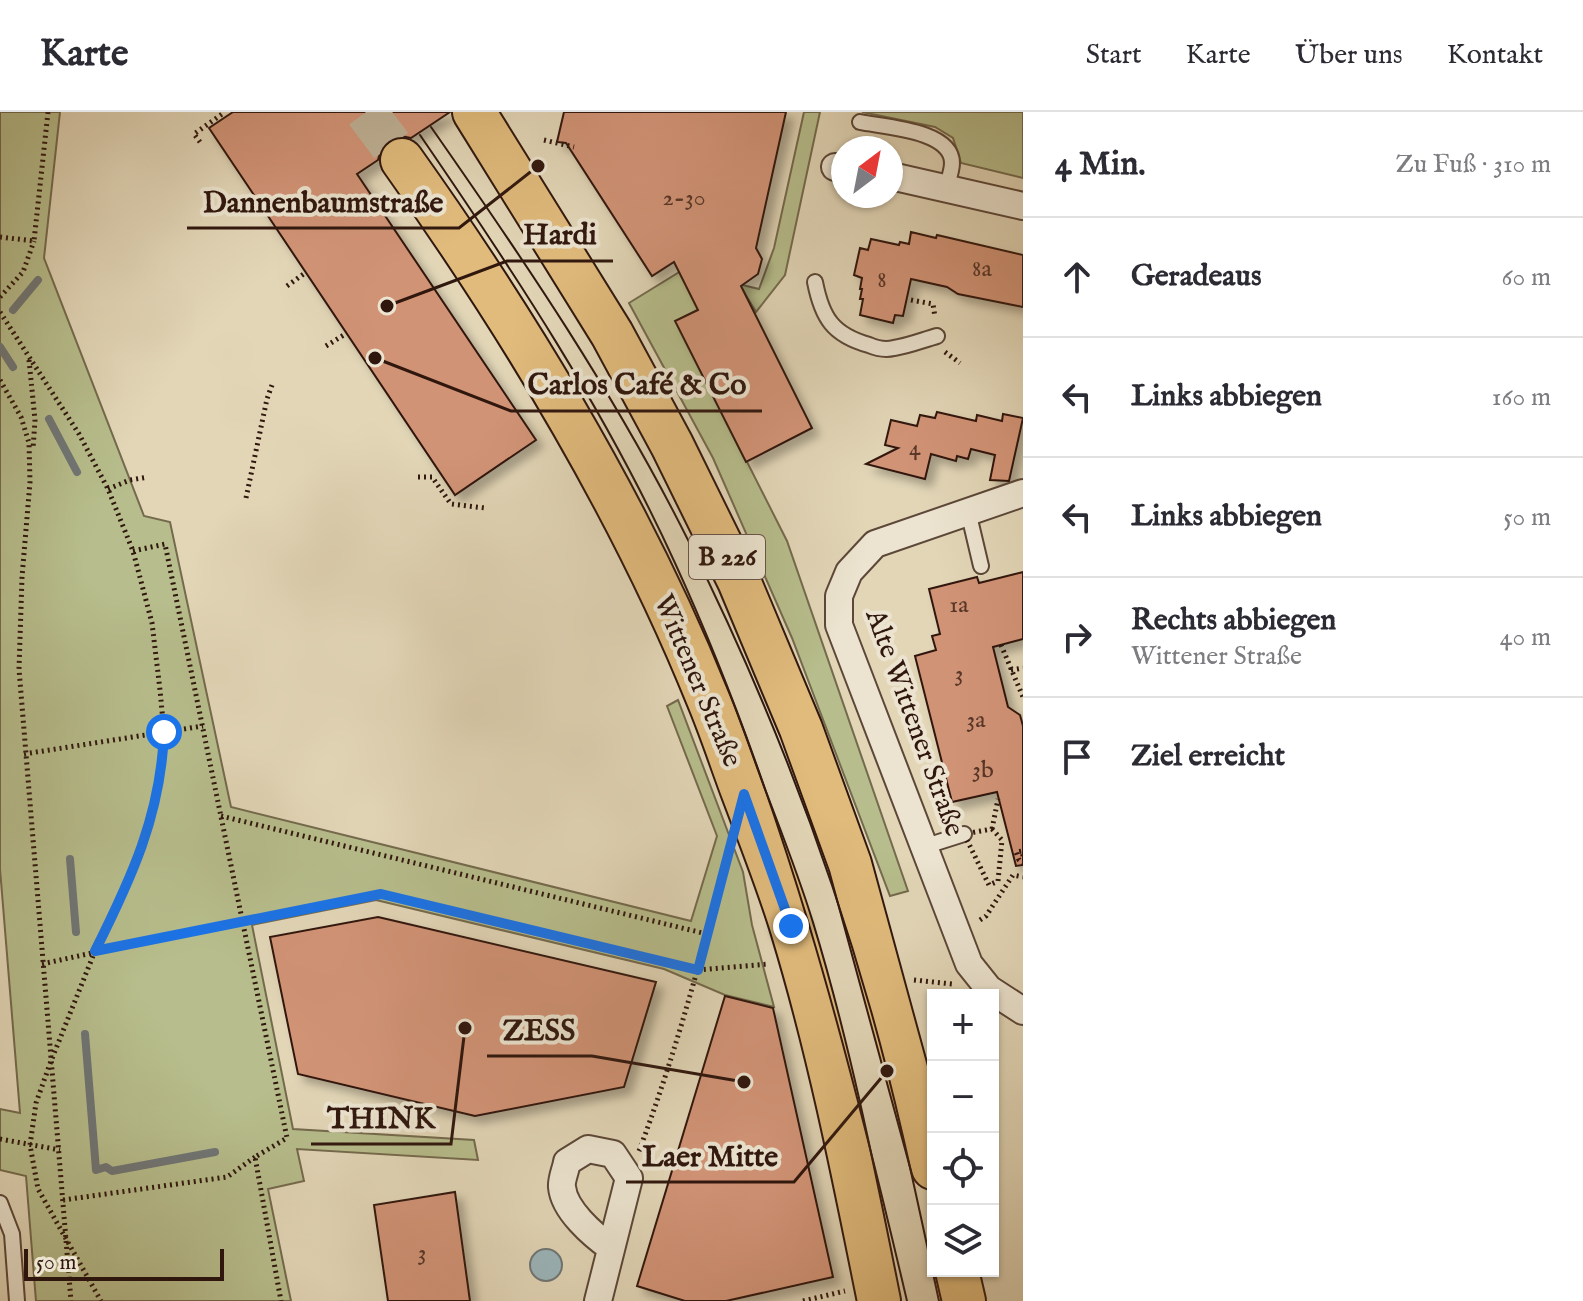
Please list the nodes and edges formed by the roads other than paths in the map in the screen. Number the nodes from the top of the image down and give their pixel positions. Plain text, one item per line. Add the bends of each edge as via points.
1 (474, 112) edge
2 (860, 122) dead end
3 (402, 160) tunnel mouth
4 (903, 179) edge
5 (946, 189) junction
6 (1023, 206) edge
7 (815, 282) dead end
8 (937, 336) dead end
9 (1023, 493) edge
10 (968, 511) junction
11 (981, 566) dead end
12 (964, 834) road end
13 (923, 847) junction
14 (1023, 1011) edge
15 (927, 1146) edge
16 (0, 1203) edge
17 (610, 1247) junction
18 (958, 1277) edge
19 (877, 1292) edge
20 (17, 1301) edge
21 (598, 1301) edge
22 (964, 1301) edge

1 - 15 main road, B 226 via 612,334 739,581 850,864
2 - 5 lane via 944,144 953,162
3 - 19 main road, Wittener Straße / B 226 via 545,377 609,491 708,697 791,926
4 - 5 street
5 - 6 street
7 - 8 lane via 820,306 846,339 893,349
9 - 10 street, Alte Wittener Straße
10 - 11 lane
10 - 13 street, Alte Wittener Straße via 875,544 849,572 839,596 839,625
12 - 13 lane
13 - 14 street, Alte Wittener Straße via 969,964 989,989
16 - 20 lane via 12,1234
17 - 17 street via 590,1233 562,1188 567,1162 588,1149 613,1154 629,1178
17 - 21 street
18 - 22 main road

